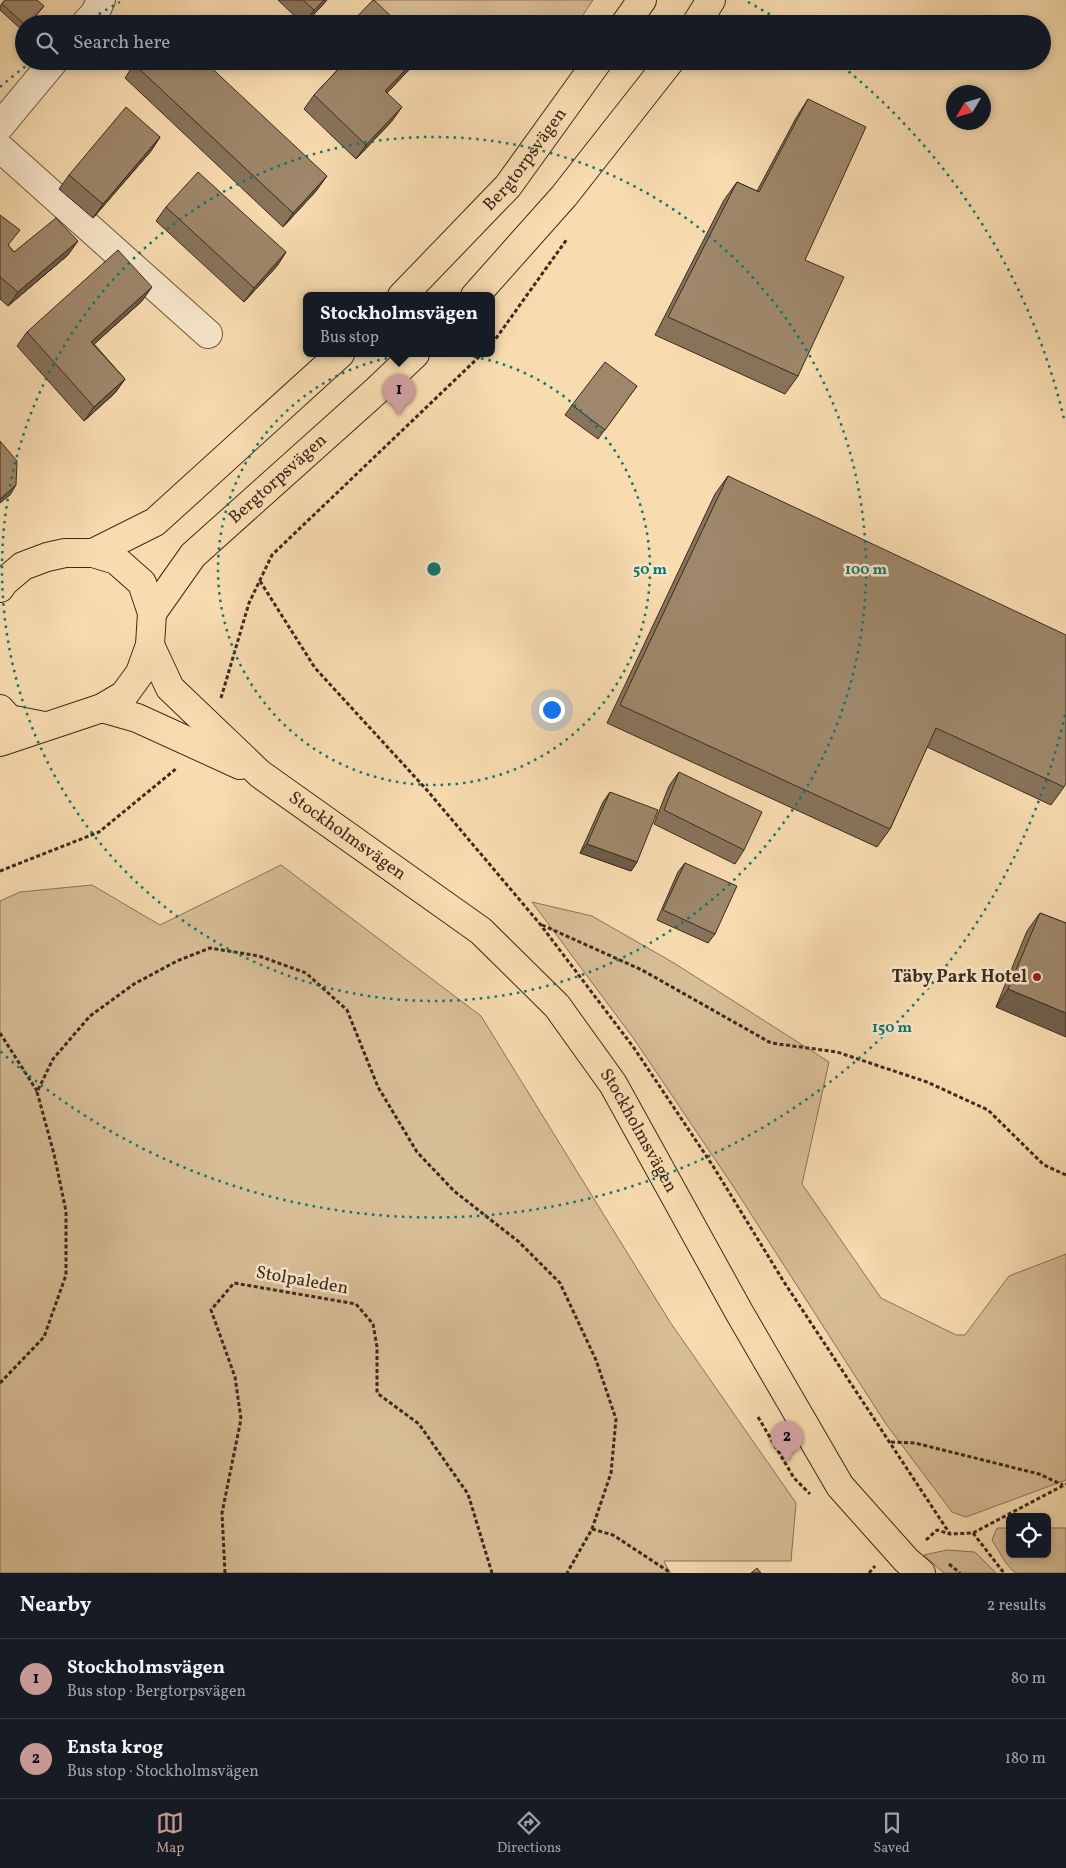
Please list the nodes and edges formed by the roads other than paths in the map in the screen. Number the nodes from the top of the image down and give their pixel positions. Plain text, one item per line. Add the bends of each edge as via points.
1 (101, 0) edge
2 (642, 0) edge
3 (712, 0) edge
4 (93, 15) edge
5 (631, 15) edge
6 (702, 15) edge
7 (47, 70) edge
8 (592, 70) edge
9 (663, 70) edge
10 (0, 126) edge
11 (0, 148) edge
12 (406, 292) edge
13 (479, 292) edge
14 (208, 334) dead end
15 (337, 357) edge
16 (412, 357) edge
17 (93, 552) junction
18 (1, 584) edge
19 (152, 613) junction
20 (150, 645) junction
21 (102, 708) junction
22 (0, 709) edge
23 (45, 726) junction
24 (0, 742) edge
25 (260, 774) junction
26 (921, 1573) edge

1 - 4 street
2 - 5 main road
3 - 6 main road
7 - 10 street
8 - 12 main road, Bergtorpsvägen via 508,186
9 - 13 main road via 564,196
11 - 14 street
15 - 17 main road via 155,522
16 - 19 main road, Bergtorpsvägen via 193,555
17 - 18 main road via 47,557 24,566
17 - 19 main road via 116,560 142,583
19 - 20 main road
20 - 21 main road via 140,673 124,695
20 - 25 main road, Stockholmsvägen via 170,688
21 - 23 main road
21 - 25 main road, Stockholmsvägen via 136,718
22 - 23 main road via 9,719
23 - 24 main road
25 - 26 main road, Stockholmsvägen via 481,930 556,1006 613,1084 840,1486

